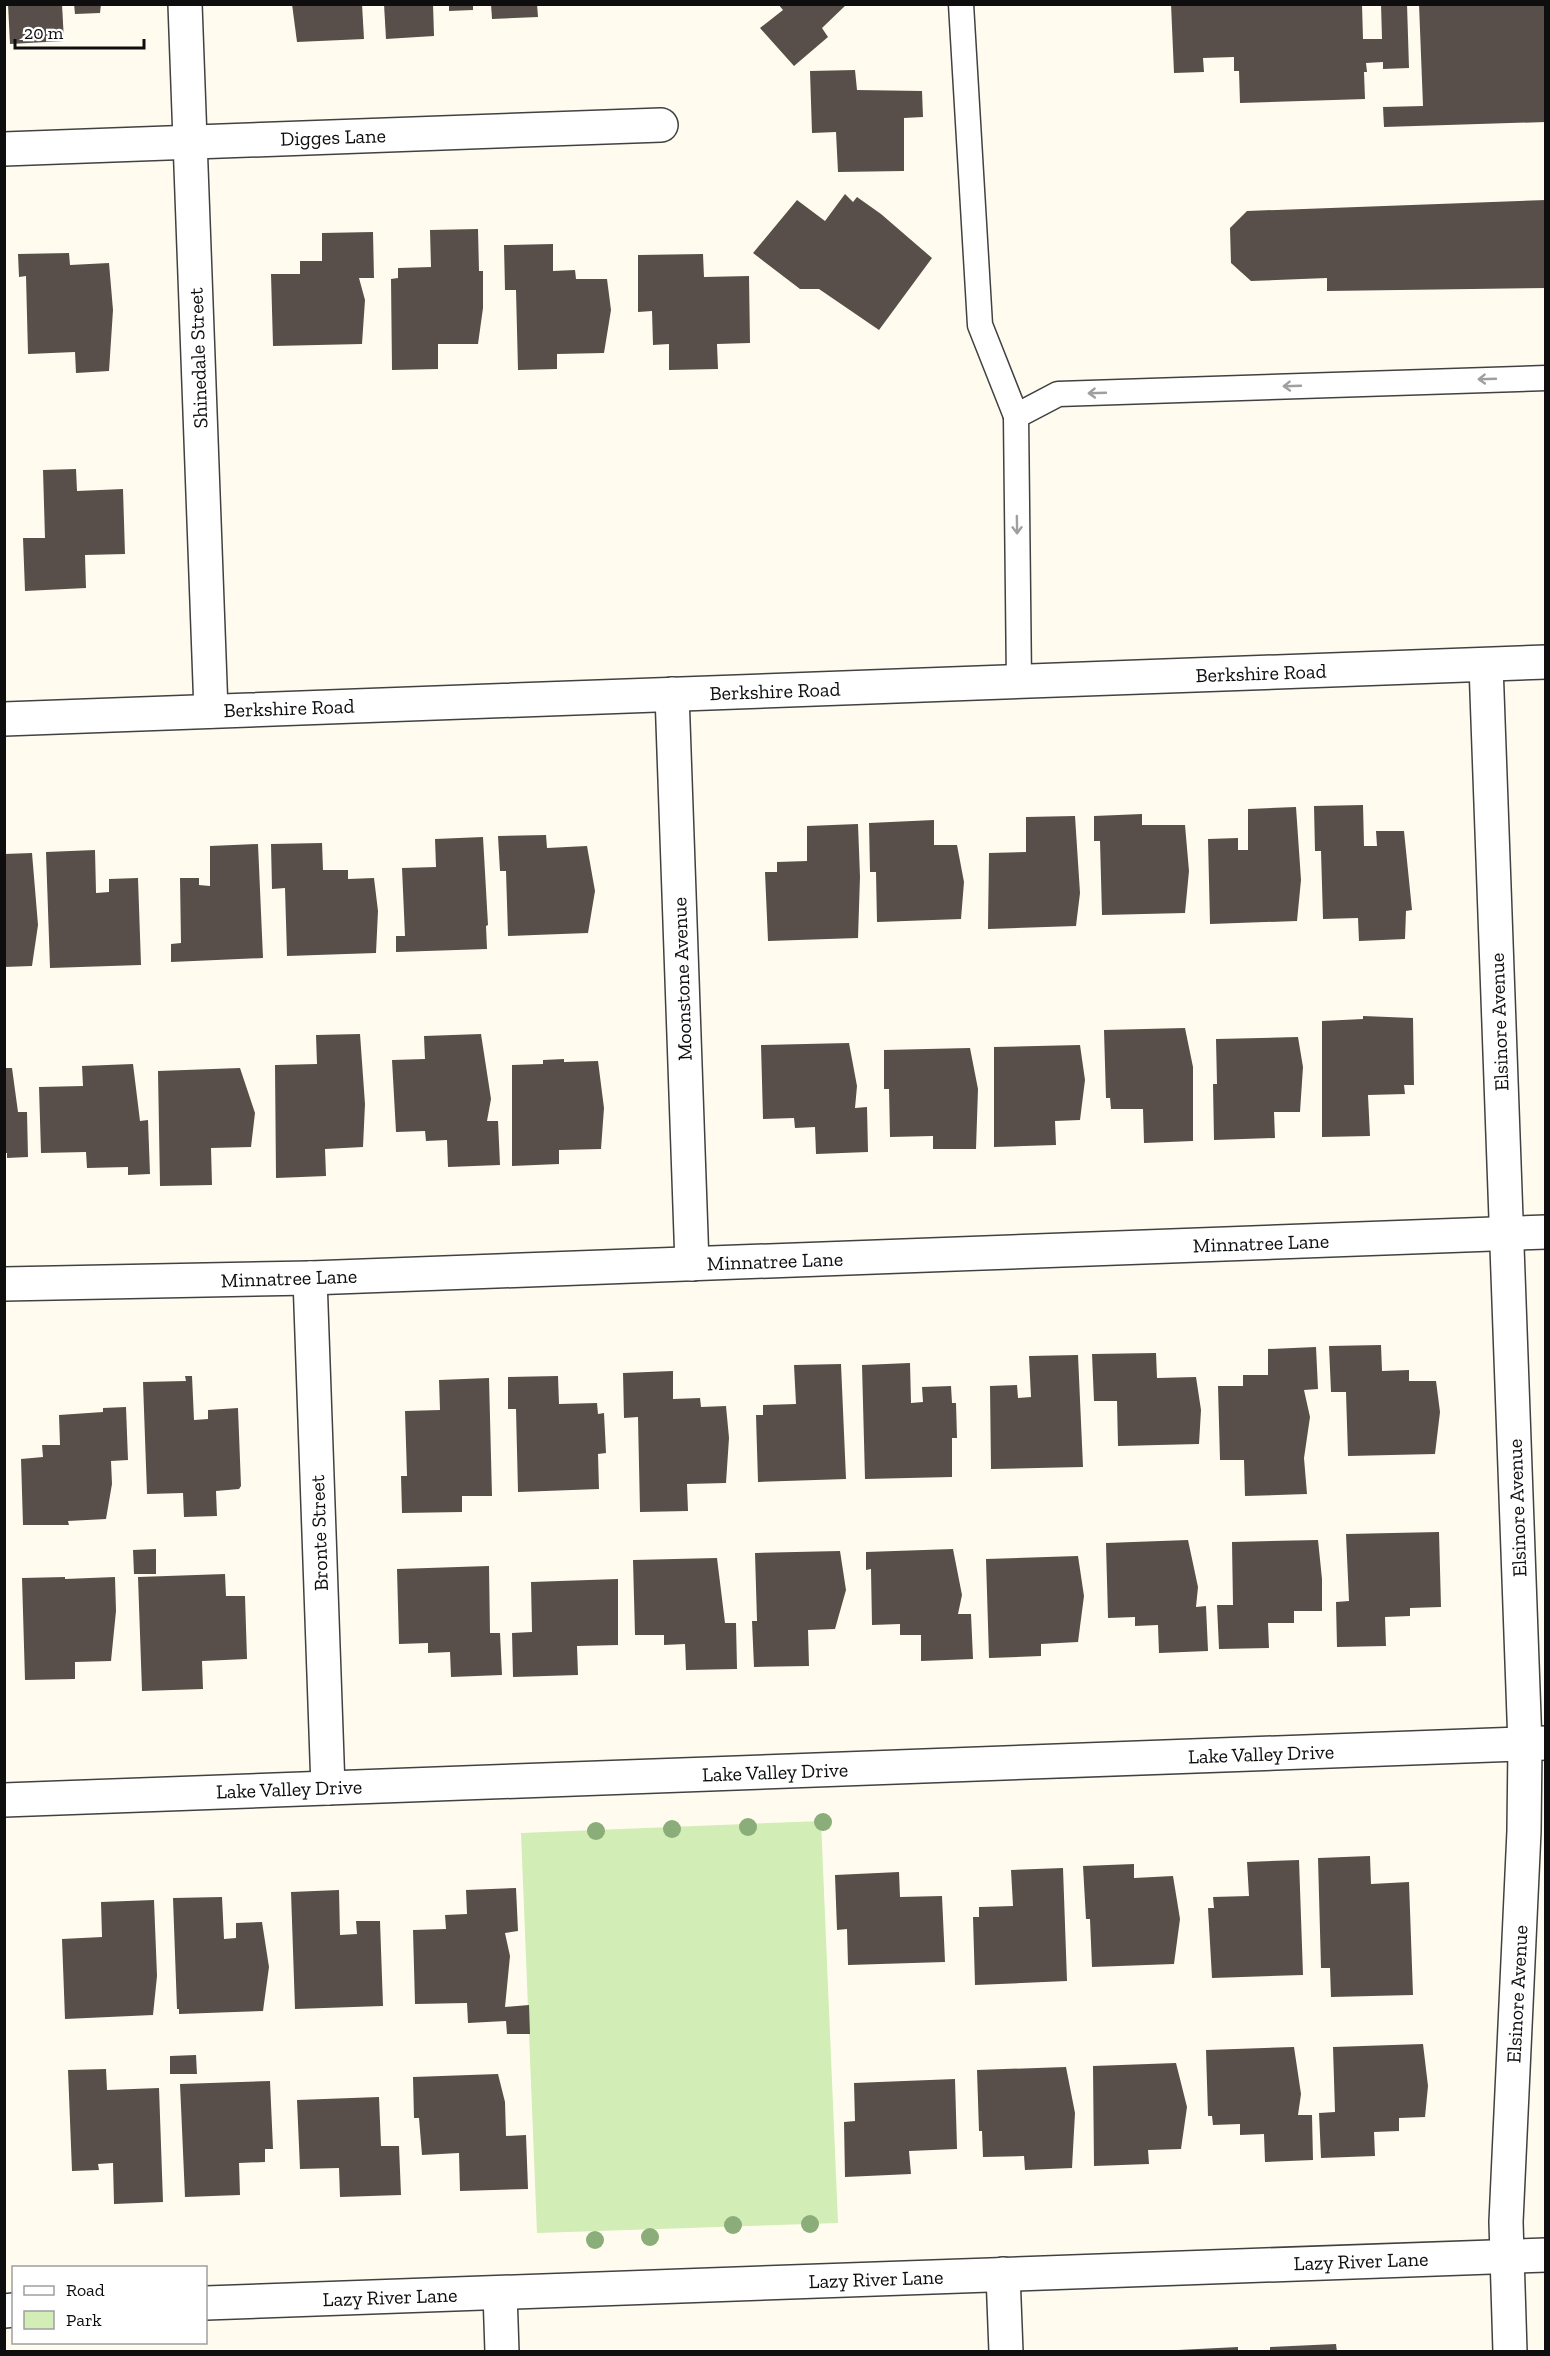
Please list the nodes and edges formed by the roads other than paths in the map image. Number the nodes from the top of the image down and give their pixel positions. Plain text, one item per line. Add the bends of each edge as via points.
1 (185, 4) edge
2 (962, 4) edge
3 (661, 125) dead end
4 (190, 142) junction
5 (4, 149) edge
6 (1545, 378) edge
7 (1016, 416) junction
8 (1545, 662) edge
9 (1486, 664) junction
10 (1019, 682) junction
11 (672, 694) junction
12 (211, 711) junction
13 (4, 719) edge
14 (1545, 1232) edge
15 (1507, 1234) junction
16 (692, 1264) junction
17 (310, 1278) junction
18 (4, 1284) edge
19 (1535, 1744) edge
20 (328, 1788) junction
21 (4, 1800) edge
22 (1545, 2254) edge
23 (1506, 2256) junction
24 (1003, 2274) junction
25 (500, 2293) junction
26 (207, 2303) edge
27 (502, 2352) edge
28 (1006, 2352) edge
29 (1510, 2352) edge

1 - 4 street, Shinedale Street
2 - 7 lane via 980,325
3 - 4 street, Digges Lane
4 - 5 street, Digges Lane
4 - 12 street, Shinedale Street
6 -> 7 lane via 1058,394
7 -> 10 lane
8 - 9 street, Berkshire Road
9 - 10 street, Berkshire Road
9 - 15 street, Elsinore Avenue
10 - 11 street, Berkshire Road
11 - 12 street, Berkshire Road
11 - 16 street, Moonstone Avenue
12 - 13 street, Berkshire Road
14 - 15 street, Minnatree Lane
15 - 16 street, Minnatree Lane
15 - 19 street, Elsinore Avenue
16 - 17 street, Minnatree Lane
17 - 18 street, Minnatree Lane
17 - 20 street, Bronte Street
19 - 20 street, Lake Valley Drive
19 - 23 street, Elsinore Avenue via 1524,1831
20 - 21 street, Lake Valley Drive
22 - 23 street, Lazy River Lane
23 - 24 street, Lazy River Lane
23 - 29 street, Elsinore Avenue
24 - 25 street, Lazy River Lane
24 - 28 street
25 - 26 street, Lazy River Lane
25 - 27 street

